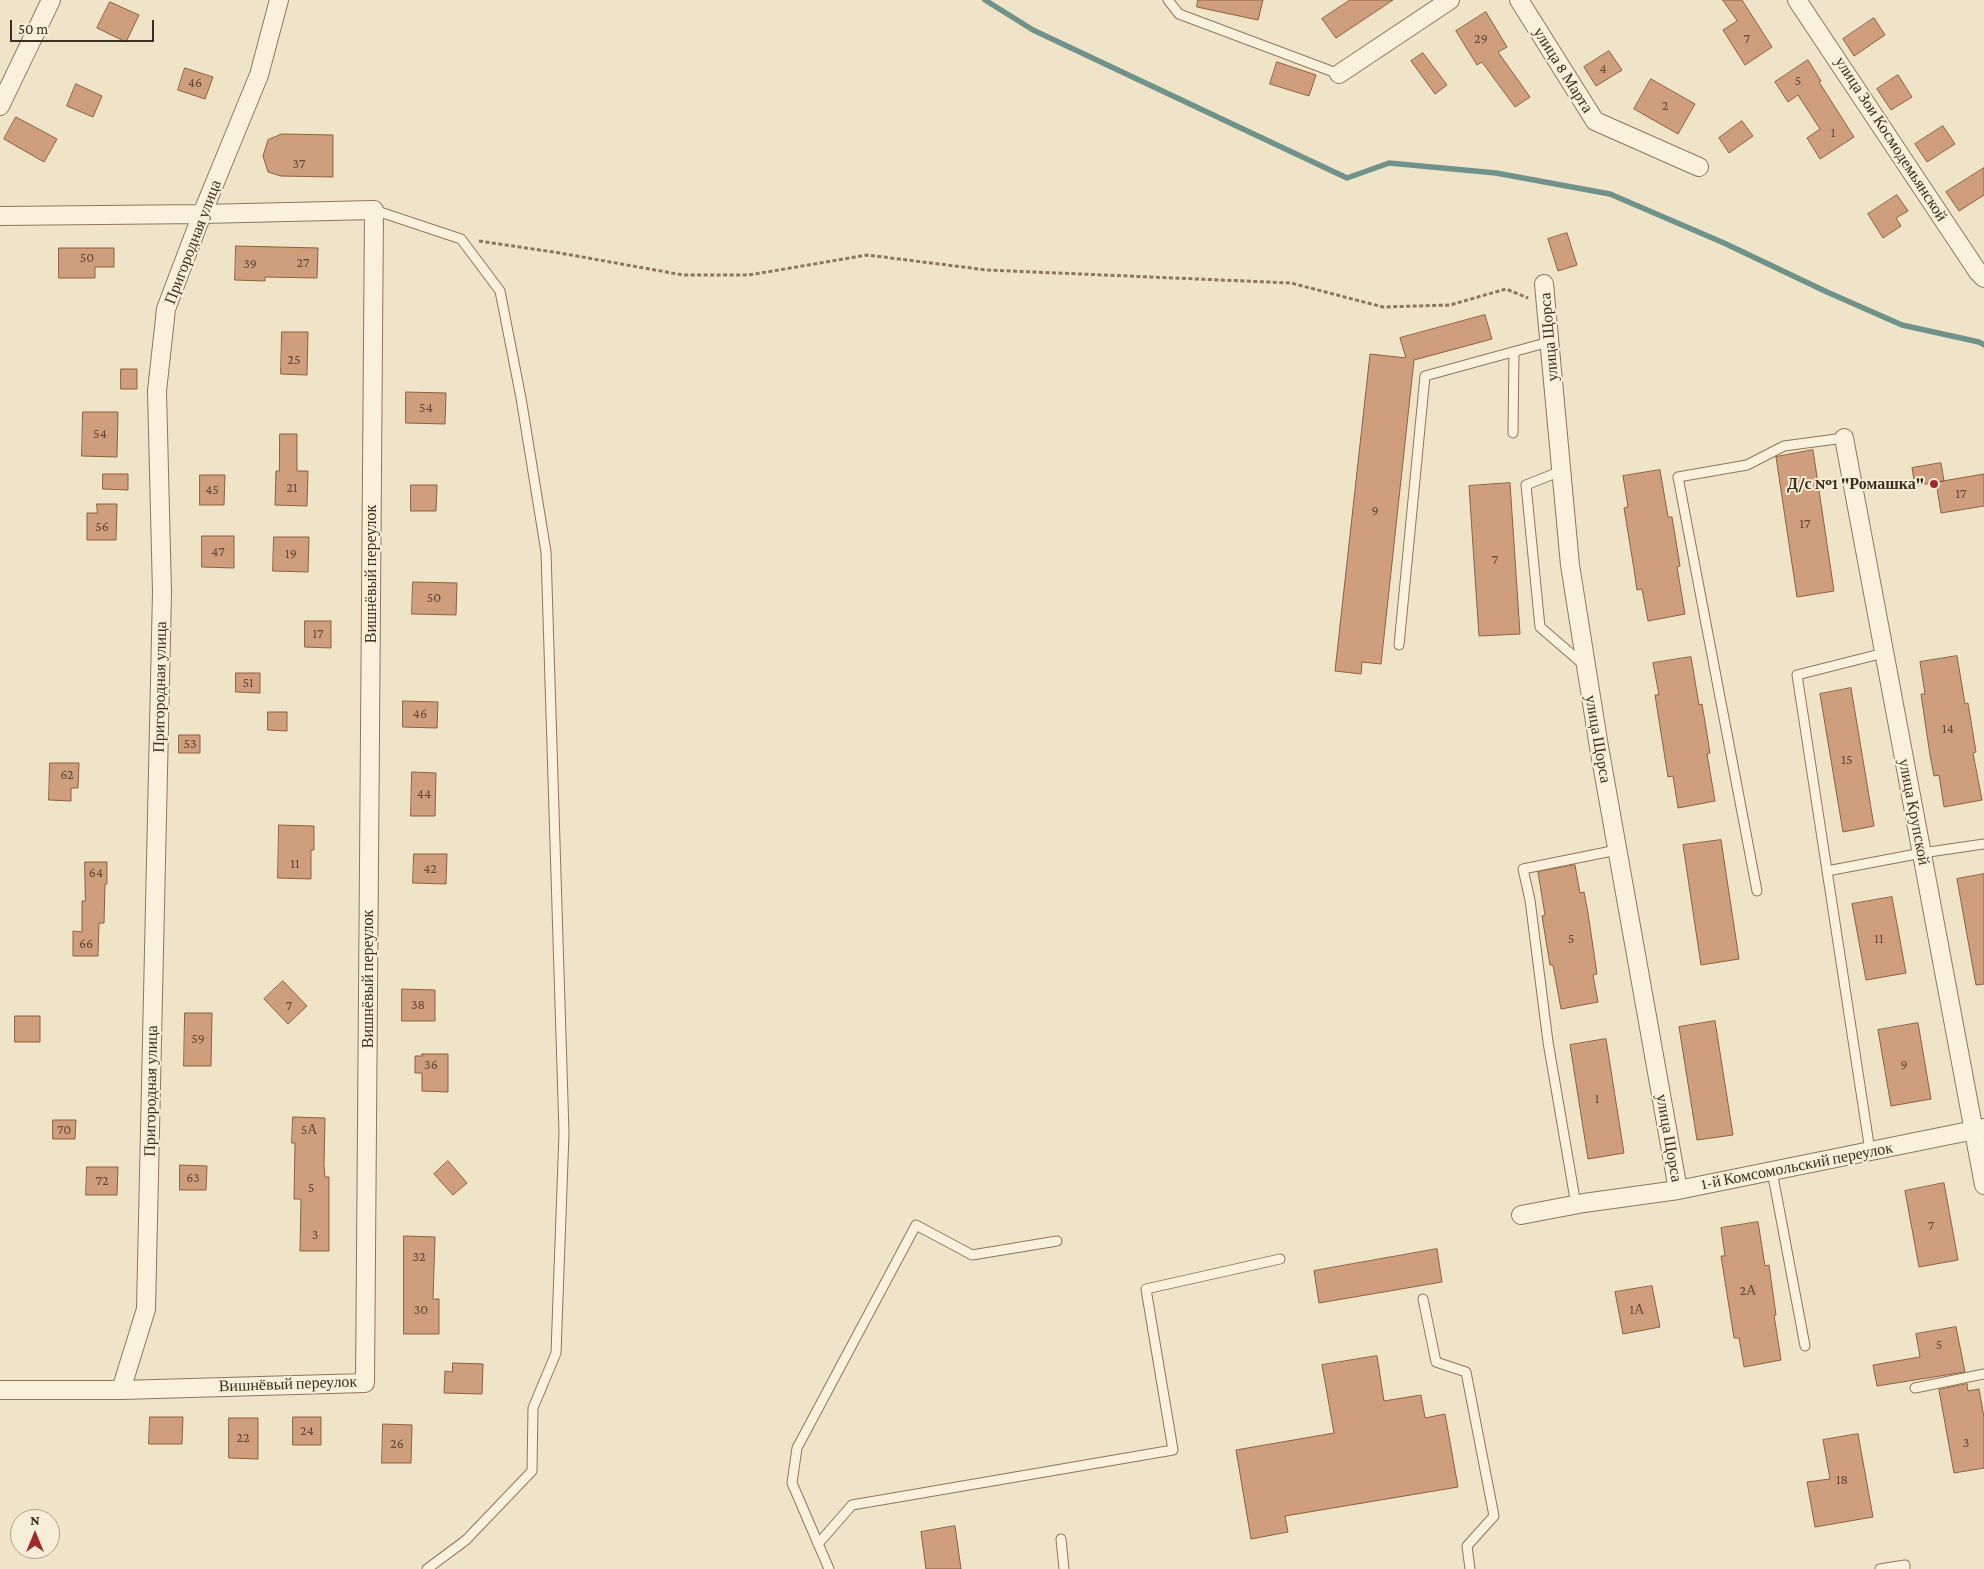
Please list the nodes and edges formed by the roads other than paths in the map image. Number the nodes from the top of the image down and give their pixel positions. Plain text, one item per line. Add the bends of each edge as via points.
1 (51, 0) edge
2 (279, 0) edge
3 (1168, 0) edge
4 (1450, 0) edge
5 (1519, 0) edge
6 (1797, 0) edge
7 (1339, 74) joint
8 (0, 106) edge
9 (1699, 167) dead end
10 (374, 210) junction
11 (202, 214) junction
12 (0, 216) edge
13 (1984, 278) edge
14 (1544, 284) dead end
15 (1550, 342) junction
16 (1514, 352) junction
17 (1513, 433) dead end
18 (1844, 438) joint
19 (1561, 472) junction
20 (1399, 645) dead end
21 (1884, 653) junction
22 (1586, 667) junction
23 (1984, 844) edge
24 (1617, 850) junction
25 (1922, 853) junction
26 (1827, 871) junction
27 (1757, 891) dead end
28 (1979, 1129) edge
29 (1870, 1151) junction
30 (1772, 1171) junction
31 (1984, 1185) edge
32 (1678, 1190) junction
33 (1576, 1205) junction
34 (1521, 1215) dead end
35 (1058, 1241) dead end
36 (1280, 1259) dead end
37 (1423, 1299) dead end
38 (1805, 1346) dead end
39 (1984, 1374) edge
40 (1915, 1388) dead end
41 (0, 1390) edge
42 (121, 1390) junction
43 (1061, 1539) dead end
44 (818, 1544) junction
45 (427, 1569) edge
46 (829, 1569) edge
47 (1064, 1569) edge
48 (1470, 1569) edge
49 (1880, 1569) edge
50 (1905, 1569) edge

1 - 8 street
2 - 11 street, Пригородная улица via 259,76
3 - 7 lane via 1179,14
4 - 7 street
5 - 9 street, улица 8 Марта via 1596,121
6 - 13 street, улица Зои Космодемьянской
10 - 11 street
10 - 42 street, Вишнёвый переулок via 365,1383
10 - 45 lane via 461,239 500,291 546,552 564,1133 556,1352 533,1408 532,1471 466,1540
11 - 12 street
11 - 42 street, Пригородная улица via 166,309 157,391 162,592 146,1310
14 - 15 street, улица Щорса
15 - 16 lane
15 - 19 street, улица Щорса
16 - 17 lane
16 - 20 lane via 1425,376
18 - 21 street, улица Крупской
18 - 27 lane via 1784,446 1747,465 1678,477
19 - 22 street, улица Щорса via 1570,565
19 - 22 lane via 1526,485 1540,627
21 - 25 street, улица Крупской
21 - 26 lane via 1797,675
22 - 24 street, улица Щорса
23 - 25 lane
24 - 32 street, улица Щорса
24 - 33 lane via 1523,869
25 - 26 lane
25 - 28 street, улица Крупской
26 - 29 lane
28 - 29 street, 1-й Комсомольский переулок
28 - 31 street, улица Крупской
29 - 30 street, 1-й Комсомольский переулок
30 - 32 street, 1-й Комсомольский переулок
30 - 38 lane
32 - 33 street, 1-й Комсомольский переулок
33 - 34 street, 1-й Комсомольский переулок
35 - 44 lane via 972,1256 916,1225 797,1448 792,1483
36 - 44 lane via 1146,1289 1173,1450 852,1505
37 - 48 lane via 1436,1362 1466,1372 1494,1516 1467,1546
39 - 40 lane
41 - 42 street, Вишнёвый переулок
43 - 47 lane
44 - 46 lane
49 - 50 lane via 1905,1565

